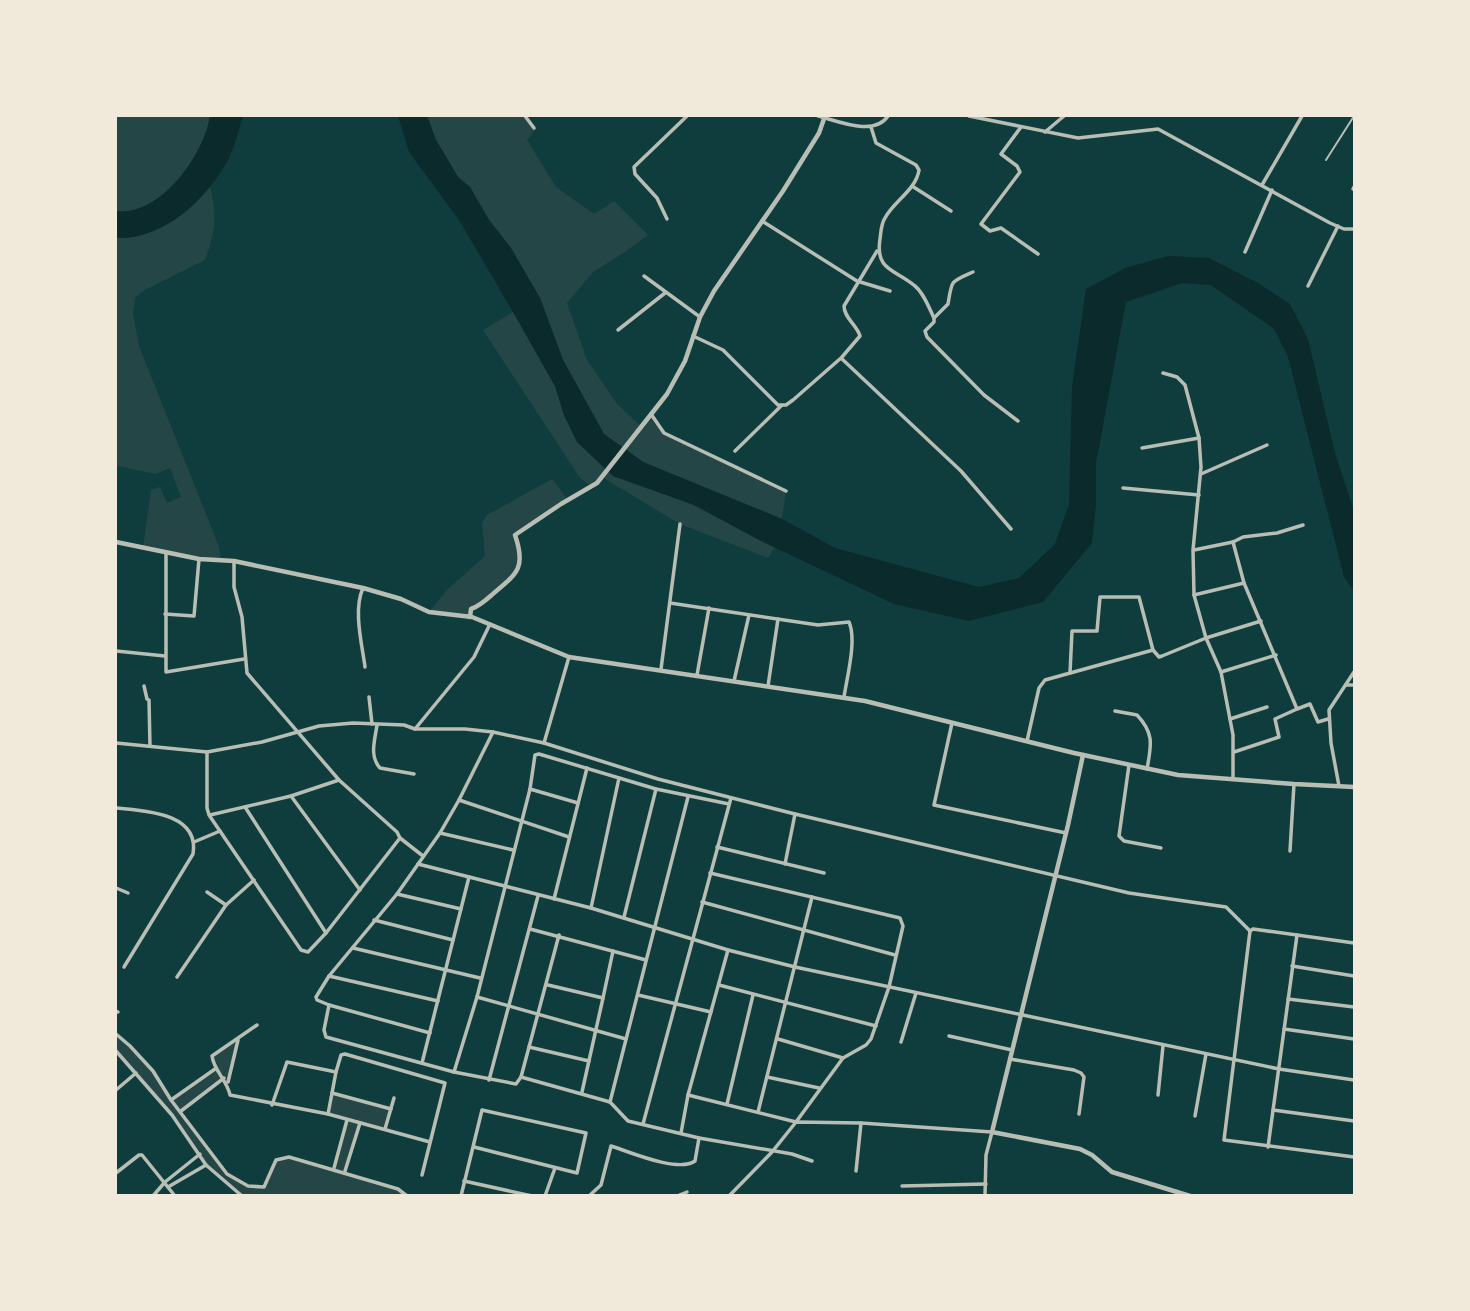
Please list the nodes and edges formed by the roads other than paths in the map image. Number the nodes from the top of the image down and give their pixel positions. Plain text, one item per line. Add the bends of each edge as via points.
1 (525, 116) edge
2 (687, 116) edge
3 (818, 116) edge
4 (825, 116) edge
5 (888, 116) edge
6 (969, 116) edge
7 (1063, 116) edge
8 (1302, 116) edge
9 (1354, 116) edge
10 (871, 127) junction
11 (1021, 127) junction
12 (534, 128) dead end
13 (1045, 132) junction
14 (1326, 160) dead end
15 (1262, 185) junction
16 (912, 186) junction
17 (1272, 190) junction
18 (951, 211) dead end
19 (667, 219) dead end
20 (762, 221) junction
21 (1338, 226) junction
22 (1354, 229) edge
23 (878, 249) junction
24 (1245, 252) dead end
25 (1038, 254) dead end
26 (973, 272) dead end
27 (645, 276) dead end
28 (857, 281) junction
29 (1308, 286) dead end
30 (890, 292) dead end
31 (665, 293) junction
32 (700, 317) junction
33 (934, 318) junction
34 (618, 330) dead end
35 (693, 336) junction
36 (841, 358) junction
37 (1163, 373) dead end
38 (781, 405) junction
39 (651, 414) junction
40 (1018, 421) dead end
41 (1199, 438) junction
42 (1267, 445) dead end
43 (1142, 448) dead end
44 (735, 452) dead end
45 (1201, 474) junction
46 (1123, 488) dead end
47 (786, 491) dead end
48 (1199, 495) junction
49 (680, 524) dead end
50 (1303, 525) dead end
51 (1011, 530) dead end
52 (116, 542) edge
53 (1233, 542) junction
54 (1193, 550) junction
55 (166, 553) junction
56 (199, 559) junction
57 (234, 561) junction
58 (1244, 583) junction
59 (363, 588) junction
60 (1194, 595) junction
61 (670, 603) junction
62 (709, 608) junction
63 (165, 614) junction
64 (749, 615) junction
65 (470, 617) junction
66 (778, 620) junction
67 (1261, 621) junction
68 (490, 624) junction
69 (1206, 638) junction
70 (1153, 650) junction
71 (116, 651) edge
72 (1276, 655) junction
73 (165, 656) junction
74 (569, 657) junction
75 (244, 659) junction
76 (365, 667) dead end
77 (661, 669) junction
78 (1221, 672) junction
79 (1354, 672) edge
80 (1070, 673) junction
81 (697, 675) junction
82 (734, 681) junction
83 (1346, 685) junction
84 (1354, 685) edge
85 (144, 686) dead end
86 (768, 686) junction
87 (844, 697) junction
88 (369, 698) dead end
89 (1267, 707) dead end
90 (1297, 709) junction
91 (1115, 711) dead end
92 (1230, 719) junction
93 (1328, 719) junction
94 (952, 723) junction
95 (375, 725) junction
96 (415, 729) junction
97 (299, 731) junction
98 (493, 732) junction
99 (1027, 741) junction
100 (116, 743) edge
101 (544, 743) junction
102 (150, 746) junction
103 (1234, 751) junction
104 (207, 752) junction
105 (1083, 755) junction
106 (1129, 765) junction
107 (587, 768) junction
108 (1147, 769) junction
109 (414, 774) dead end
110 (619, 778) junction
111 (340, 780) junction
112 (1233, 780) junction
113 (1294, 785) junction
114 (1339, 786) junction
115 (1354, 786) edge
116 (530, 789) junction
117 (656, 789) junction
118 (291, 796) junction
119 (688, 797) junction
120 (731, 797) junction
121 (459, 800) junction
122 (578, 803) junction
123 (729, 804) junction
124 (245, 807) junction
125 (116, 808) edge
126 (795, 814) junction
127 (209, 815) junction
128 (520, 822) junction
129 (220, 831) junction
130 (440, 833) junction
131 (1066, 833) junction
132 (400, 838) junction
133 (569, 838) junction
134 (194, 842) junction
135 (717, 847) junction
136 (1161, 848) dead end
137 (513, 850) junction
138 (1290, 851) dead end
139 (423, 856) junction
140 (418, 864) junction
141 (785, 864) junction
142 (710, 873) junction
143 (824, 873) dead end
144 (1056, 875) junction
145 (469, 877) junction
146 (254, 880) junction
147 (507, 887) junction
148 (116, 888) edge
149 (360, 890) junction
150 (206, 892) dead end
151 (128, 893) dead end
152 (397, 894) junction
153 (538, 896) junction
154 (812, 897) junction
155 (554, 899) junction
156 (702, 902) junction
157 (226, 905) junction
158 (591, 908) junction
159 (461, 909) junction
160 (624, 917) junction
161 (374, 920) junction
162 (655, 926) junction
163 (530, 929) junction
164 (805, 930) junction
165 (1250, 931) junction
166 (326, 933) junction
167 (559, 935) junction
168 (1297, 935) junction
169 (692, 939) junction
170 (453, 940) junction
171 (1354, 943) edge
172 (353, 948) junction
173 (729, 950) junction
174 (613, 951) junction
175 (895, 955) junction
176 (646, 960) junction
177 (124, 967) dead end
178 (795, 967) junction
179 (1292, 967) junction
180 (445, 971) junction
181 (329, 976) junction
182 (1354, 976) edge
183 (177, 977) dead end
184 (481, 979) junction
185 (548, 985) junction
186 (719, 985) junction
187 (889, 987) junction
188 (916, 993) junction
189 (637, 995) junction
190 (753, 995) junction
191 (477, 997) junction
192 (603, 998) junction
193 (1288, 999) junction
194 (438, 1001) junction
195 (676, 1003) junction
196 (786, 1004) junction
197 (329, 1005) junction
198 (508, 1007) junction
199 (1354, 1007) edge
200 (711, 1013) junction
201 (1021, 1015) junction
202 (539, 1016) junction
203 (257, 1025) dead end
204 (876, 1026) junction
205 (1284, 1029) junction
206 (596, 1030) junction
207 (116, 1034) edge
208 (430, 1034) junction
209 (949, 1036) dead end
210 (777, 1039) junction
211 (1354, 1039) edge
212 (238, 1040) junction
213 (626, 1040) junction
214 (901, 1042) dead end
215 (1163, 1046) junction
216 (529, 1047) junction
217 (1012, 1050) junction
218 (116, 1051) edge
219 (1206, 1054) junction
220 (843, 1058) junction
221 (1010, 1059) junction
222 (1234, 1060) junction
223 (589, 1061) junction
224 (422, 1063) junction
225 (216, 1069) junction
226 (1279, 1069) junction
227 (336, 1072) junction
228 (454, 1072) junction
229 (136, 1073) junction
230 (522, 1077) junction
231 (767, 1077) junction
232 (224, 1078) junction
233 (1354, 1080) edge
234 (489, 1081) junction
235 (228, 1084) junction
236 (819, 1088) junction
237 (116, 1090) edge
238 (332, 1093) junction
239 (582, 1093) junction
240 (688, 1095) junction
241 (1158, 1095) dead end
242 (394, 1098) dead end
243 (171, 1100) junction
244 (610, 1101) junction
245 (727, 1104) junction
246 (272, 1105) junction
247 (391, 1108) junction
248 (1273, 1110) junction
249 (180, 1111) junction
250 (758, 1112) junction
251 (328, 1114) junction
252 (1079, 1114) dead end
253 (1195, 1116) dead end
254 (348, 1120) junction
255 (1354, 1121) edge
256 (796, 1122) junction
257 (360, 1123) junction
258 (861, 1123) junction
259 (643, 1124) junction
260 (385, 1129) junction
261 (992, 1132) junction
262 (681, 1133) junction
263 (699, 1138) junction
264 (430, 1142) junction
265 (474, 1147) junction
266 (1268, 1147) junction
267 (772, 1152) junction
268 (200, 1154) junction
269 (1354, 1157) edge
270 (812, 1161) dead end
271 (206, 1165) junction
272 (555, 1167) junction
273 (334, 1168) junction
274 (856, 1171) dead end
275 (116, 1172) edge
276 (345, 1172) junction
277 (422, 1175) dead end
278 (464, 1181) junction
279 (166, 1184) junction
280 (986, 1184) junction
281 (902, 1186) dead end
282 (264, 1188) junction
283 (687, 1192) dead end
284 (732, 1194) edge
285 (153, 1195) edge
286 (175, 1195) edge
287 (242, 1195) edge
288 (261, 1195) edge
289 (407, 1195) edge
290 (461, 1195) edge
291 (532, 1195) edge
292 (545, 1195) edge
293 (589, 1195) edge
294 (677, 1195) edge
295 (985, 1195) edge
296 (1190, 1195) edge

1 - 12 street
2 - 19 street via 634,167
3 - 4 street
4 - 10 street
4 - 20 street via 819,133
5 - 10 street
6 - 11 street
7 - 13 street
8 - 15 street
9 - 14 lane
10 - 16 street via 876,143 918,167
11 - 13 street
11 - 25 street via 1001,154 1020,172 981,224 990,231 1000,228
13 - 15 street via 1091,139 1158,129
15 - 17 street
16 - 18 street
16 - 23 street via 884,218
17 - 21 street
17 - 24 street
20 - 28 street
20 - 32 street
21 - 22 street
21 - 29 street
23 - 28 street
23 - 33 street via 884,266 918,288
26 - 33 street via 954,280 948,304
27 - 31 street
28 - 30 street
28 - 36 street via 843,309 860,336
31 - 32 street
31 - 34 street
32 - 35 street
33 - 40 street via 925,331 927,337
35 - 38 street via 723,350
35 - 39 street via 667,394
36 - 38 street
36 - 51 street via 961,471
37 - 41 street via 1185,385
38 - 44 street
39 - 47 street via 664,433
39 - 65 street via 597,483 515,535 519,569 471,609
41 - 43 street
41 - 45 street
42 - 45 street
45 - 48 street
46 - 48 street
48 - 54 street
49 - 61 street
50 - 53 street
52 - 55 street
53 - 54 street
53 - 58 street
54 - 60 street
55 - 56 street
55 - 63 street
56 - 57 street
56 - 63 street via 194,616
57 - 59 street
57 - 75 street
58 - 60 street
58 - 67 street
59 - 65 street via 429,612
59 - 76 street via 360,617
60 - 69 street
61 - 62 street
61 - 77 street
62 - 64 street
62 - 81 street
63 - 73 street
64 - 66 street
64 - 82 street
65 - 68 street
66 - 86 street
66 - 87 street via 825,625 849,622
67 - 69 street
67 - 72 street
68 - 74 street
68 - 96 street via 468,665
69 - 70 street via 1159,657
69 - 78 street
70 - 80 street
70 - 80 street via 1139,597 1100,597 1097,631 1072,631
71 - 73 street
72 - 78 street
72 - 90 street
73 - 75 street via 166,672
74 - 77 street
74 - 101 street
75 - 97 street via 247,673
77 - 81 street
78 - 92 street
79 - 83 street
80 - 99 street via 1040,684
81 - 82 street
82 - 86 street
83 - 84 street
83 - 93 street via 1329,707
85 - 102 street via 149,700
86 - 87 street
87 - 94 street
88 - 95 street
89 - 92 street
90 - 93 street via 1310,704 1318,722
90 - 103 street via 1275,719 1279,737
91 - 108 street via 1137,715 1150,734
92 - 103 street
93 - 114 street
94 - 99 street
94 - 131 street via 934,805
95 - 96 street
95 - 97 street
95 - 109 street via 373,753 380,768
96 - 98 street
97 - 104 street
97 - 111 street
98 - 101 street
98 - 121 street
99 - 105 street
100 - 102 street
101 - 120 street
102 - 104 street
103 - 112 street
104 - 127 street
105 - 106 street
105 - 131 street
106 - 108 street
106 - 136 street via 1119,836
107 - 110 street
107 - 116 street via 537,754
107 - 122 street
108 - 112 street
110 - 117 street
110 - 158 street
111 - 118 street
111 - 132 street
112 - 113 street
113 - 114 street
113 - 138 street
114 - 115 street
116 - 122 street
116 - 128 street
117 - 119 street
117 - 160 street
118 - 124 street
118 - 149 street
119 - 123 street
119 - 162 street
120 - 123 street
120 - 126 street
121 - 128 street
121 - 130 street
122 - 133 street
123 - 135 street
124 - 127 street
124 - 166 street
125 - 134 street via 168,815
126 - 141 street
126 - 144 street
127 - 129 street
128 - 133 street
128 - 137 street
129 - 134 street
129 - 146 street
130 - 137 street
130 - 139 street
131 - 144 street
132 - 139 street
132 - 149 street
133 - 155 street
134 - 177 street via 193,854
135 - 141 street
135 - 142 street
137 - 147 street
139 - 140 street
140 - 145 street
140 - 152 street
141 - 143 street
142 - 154 street
142 - 156 street
144 - 165 street via 1129,893 1226,907
144 - 201 street
145 - 147 street
145 - 159 street
146 - 157 street
146 - 166 street via 302,952 310,951
147 - 153 street
147 - 184 street
148 - 151 street
149 - 166 street
150 - 157 street
152 - 159 street
152 - 161 street
153 - 155 street
153 - 163 street
154 - 164 street
154 - 175 street via 900,918 903,926
155 - 158 street
156 - 164 street
156 - 169 street
157 - 183 street
158 - 160 street
159 - 170 street
160 - 162 street
161 - 170 street
161 - 172 street
162 - 169 street
162 - 176 street
163 - 167 street
163 - 198 street
164 - 175 street
164 - 178 street
165 - 168 street
165 - 222 street
167 - 174 street
167 - 185 street
168 - 171 street
168 - 179 street
169 - 173 street
169 - 195 street
170 - 180 street
172 - 180 street
172 - 181 street
173 - 178 street
173 - 186 street
174 - 176 street
174 - 192 street
175 - 187 street
176 - 189 street
178 - 187 street
178 - 196 street
179 - 182 street
179 - 193 street
180 - 184 street
180 - 194 street
181 - 194 street
181 - 197 street via 316,997
184 - 191 street
185 - 192 street
185 - 202 street
186 - 190 street
186 - 200 street
187 - 188 street
187 - 204 street
188 - 201 street
188 - 214 street
189 - 195 street
189 - 213 street
190 - 196 street
190 - 245 street
191 - 198 street
191 - 228 street
192 - 206 street
193 - 199 street
193 - 205 street
194 - 208 street
195 - 200 street
195 - 259 street
196 - 204 street
196 - 210 street
197 - 208 street
197 - 224 street via 326,1037
198 - 202 street
198 - 234 street
200 - 240 street
201 - 215 street
201 - 217 street
202 - 206 street
202 - 216 street
203 - 212 street
204 - 220 street via 868,1042
205 - 211 street
205 - 226 street
206 - 213 street
206 - 223 street
207 - 243 street via 153,1071
208 - 224 street
209 - 217 street
210 - 220 street
210 - 231 street
212 - 225 street via 213,1054
212 - 235 street
213 - 244 street
215 - 219 street
215 - 241 street
216 - 223 street
216 - 230 street
217 - 221 street
218 - 229 street
219 - 222 street
219 - 253 street
220 - 236 street
221 - 252 street via 1081,1073
221 - 261 street
222 - 226 street
222 - 266 street via 1224,1140
223 - 239 street
224 - 228 street
225 - 232 street
225 - 243 street
226 - 233 street
226 - 248 street
227 - 238 street
227 - 246 street via 287,1062
227 - 264 street via 345,1054 445,1083
228 - 234 street
229 - 237 street
229 - 268 street
230 - 234 street via 515,1085
230 - 239 street
231 - 236 street
231 - 250 street
232 - 235 street
232 - 249 street
235 - 246 street via 230,1095
236 - 256 street
238 - 247 street
238 - 251 street
239 - 244 street
240 - 245 street
240 - 262 street
242 - 247 street
243 - 249 street
244 - 259 street via 626,1120
245 - 250 street
246 - 251 street
247 - 260 street
248 - 255 street
248 - 266 street
249 - 282 street via 228,1174 248,1186
250 - 256 street
251 - 254 street
254 - 257 street
254 - 273 street
256 - 258 street
256 - 267 street
257 - 260 street
257 - 276 street
258 - 261 street
258 - 274 street
259 - 262 street
260 - 264 street
261 - 280 street
261 - 296 street via 1080,1149 1112,1172
262 - 263 street
263 - 267 street
263 - 293 street via 690,1165 660,1162 611,1146 601,1185
264 - 277 street
265 - 272 street
265 - 272 street via 483,1110 585,1133 579,1171
265 - 278 street
266 - 269 street
267 - 270 street
267 - 284 street
268 - 271 street
268 - 279 street
271 - 279 street
271 - 287 street
272 - 292 street
273 - 276 street
273 - 282 street via 285,1157 274,1164
275 - 279 street via 142,1155
276 - 289 street
278 - 290 street
278 - 291 street
279 - 285 street
279 - 286 street
280 - 281 street
280 - 295 street
282 - 288 street
283 - 294 street

